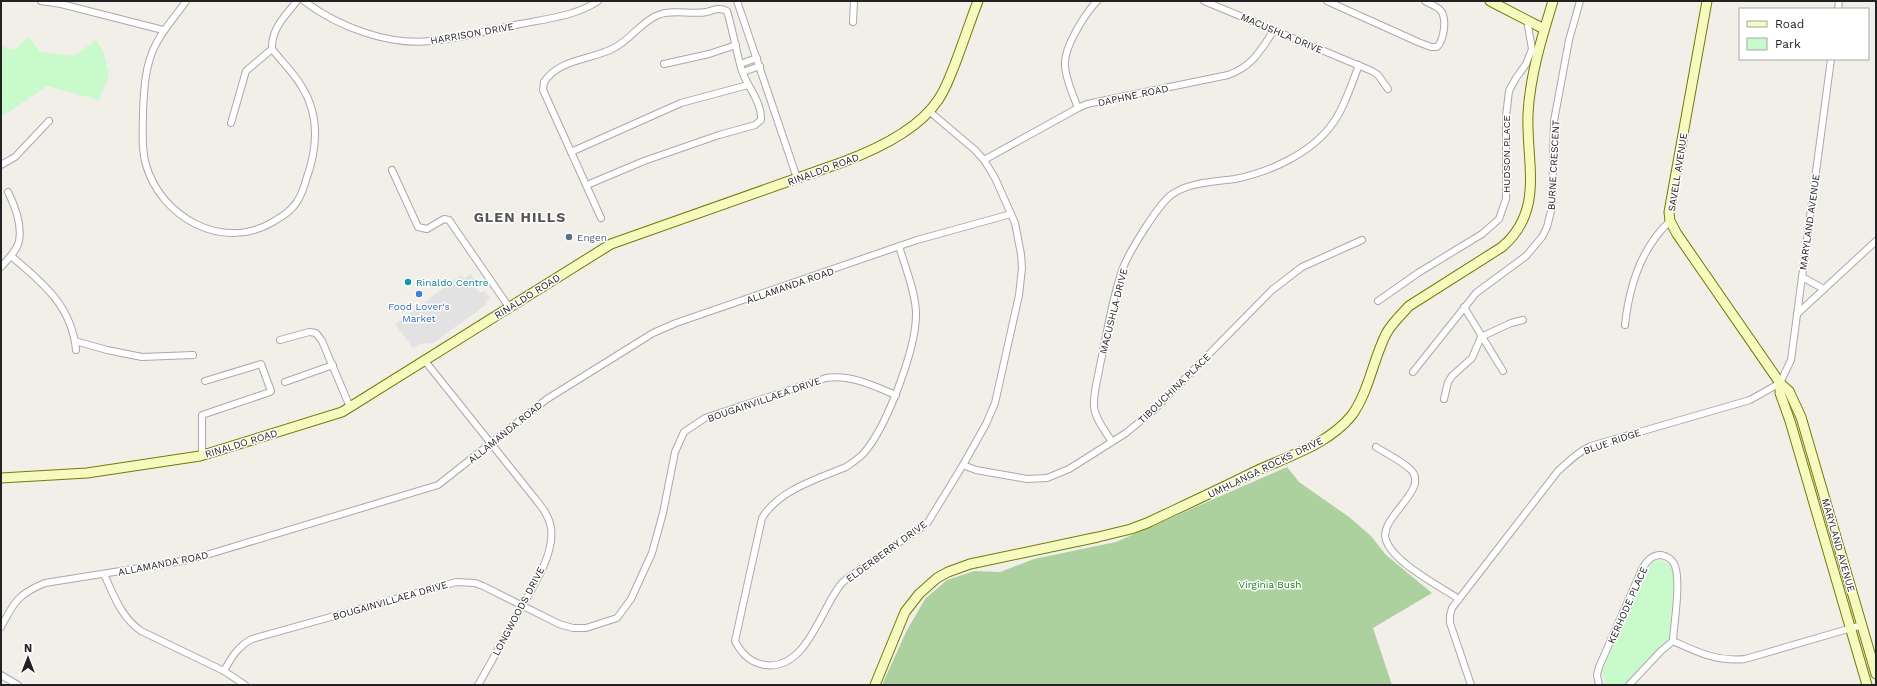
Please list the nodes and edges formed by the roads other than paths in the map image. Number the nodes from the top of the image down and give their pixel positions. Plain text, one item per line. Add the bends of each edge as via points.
1 (41, 1) edge
2 (186, 1) edge
3 (297, 1) edge
4 (304, 1) edge
5 (598, 1) edge
6 (737, 1) edge
7 (854, 1) edge
8 (978, 1) edge
9 (1097, 1) edge
10 (1204, 1) edge
11 (1327, 1) edge
12 (1424, 1) edge
13 (1490, 1) edge
14 (1553, 1) edge
15 (1580, 1) edge
16 (1707, 1) edge
17 (61, 3) edge
18 (1527, 20) junction
19 (853, 22) dead end
20 (1544, 29) junction
21 (163, 30) junction
22 (1274, 30) junction
23 (736, 45) junction
24 (272, 49) junction
25 (757, 58) junction
26 (1831, 60) edge
27 (664, 64) dead end
28 (740, 64) junction
29 (1359, 65) junction
30 (760, 66) junction
31 (743, 72) junction
32 (748, 85) junction
33 (1388, 89) dead end
34 (1078, 108) junction
35 (929, 111) junction
36 (49, 121) dead end
37 (231, 123) dead end
38 (571, 152) junction
39 (984, 160) junction
40 (1, 165) edge
41 (392, 170) dead end
42 (797, 178) junction
43 (587, 186) junction
44 (8, 192) dead end
45 (1011, 214) junction
46 (601, 218) dead end
47 (1670, 221) junction
48 (1362, 240) dead end
49 (1876, 241) edge
50 (899, 246) junction
51 (11, 256) junction
52 (1, 267) edge
53 (1802, 277) junction
54 (1824, 289) junction
55 (1378, 301) dead end
56 (509, 307) junction
57 (1464, 307) junction
58 (1797, 314) junction
59 (1523, 320) dead end
60 (1625, 325) dead end
61 (1481, 337) junction
62 (280, 340) dead end
63 (75, 341) junction
64 (76, 350) dead end
65 (193, 355) dead end
66 (425, 361) junction
67 (333, 365) junction
68 (1413, 372) dead end
69 (1503, 372) dead end
70 (204, 381) dead end
71 (286, 382) dead end
72 (1780, 383) junction
73 (896, 395) junction
74 (1791, 396) joint
75 (1444, 399) dead end
76 (1784, 406) joint
77 (350, 407) junction
78 (1801, 417) junction
79 (1790, 421) junction
80 (1112, 442) junction
81 (490, 443) junction
82 (1376, 447) dead end
83 (202, 455) junction
84 (964, 465) junction
85 (1, 478) edge
86 (104, 574) junction
87 (1458, 599) junction
88 (522, 605) junction
89 (1862, 625) junction
90 (1, 627) edge
91 (1850, 627) junction
92 (1673, 641) junction
93 (224, 671) junction
94 (1876, 674) edge
95 (1, 675) edge
96 (18, 685) edge
97 (245, 685) edge
98 (478, 685) edge
99 (875, 685) edge
100 (1471, 685) edge
101 (1599, 685) edge
102 (1629, 685) edge
103 (1867, 685) edge

1 - 17 street
2 - 21 street
3 - 24 street via 277,26
4 - 5 street, HARRISON DRIVE via 335,22 377,36 408,41 436,40 546,19 579,11
6 - 25 street
7 - 19 street
8 - 35 street, RINALDO ROAD via 946,85
9 - 34 street via 1084,16 1065,57 1066,74
10 - 22 street, MACUSHLA DRIVE
11 - 12 street via 1418,42 1437,47 1443,31 1443,14 1438,8
13 - 18 street
14 - 20 street, UMHLANGA ROCKS DRIVE
15 - 57 street, BURNE CRESCENT via 1569,40 1554,121 1552,206 1547,227 1526,256 1476,293
16 - 47 street, SAVELL AVENUE via 1670,206
17 - 21 street
18 - 20 street
18 - 55 street, HUDSON PLACE via 1532,48 1526,64 1509,91 1506,123 1506,199 1499,219 1482,234
20 - 99 street, UMHLANGA ROCKS DRIVE via 1528,114 1529,203 1520,228 1512,239 1490,256 1409,306 1387,333 1361,399 1342,425 1332,434 1303,450 1131,529 970,564 948,572 929,585 905,612
21 - 24 street via 149,60 144,90 143,136 146,166 161,195 172,208 201,226 223,234 241,234 282,217 298,200 312,163 316,130 310,106 303,88
22 - 29 street, MACUSHLA DRIVE
22 - 34 street, DAPHNE ROAD via 1253,61 1228,75
23 - 27 street
23 - 28 street
23 - 38 street via 733,28 725,10 664,13 651,19 613,49 561,67 546,79 543,86
24 - 37 street via 246,71
25 - 28 street
25 - 30 street
26 - 53 street, MARYLAND AVENUE
28 - 31 street
29 - 33 street, MACUSHLA DRIVE via 1378,75
29 - 80 street, MACUSHLA DRIVE via 1333,123 1318,139 1298,154 1252,175 1183,188 1161,205 1123,268 1094,395 1096,416
30 - 31 street
30 - 42 street
31 - 32 street
32 - 38 street via 681,103
32 - 43 street via 756,97 761,116 761,120 755,125 644,161
34 - 39 street, DAPHNE ROAD
35 - 39 street, ELDERBERRY DRIVE
35 - 42 street, RINALDO ROAD via 876,149
36 - 40 street via 15,157
38 - 43 street
39 - 45 street, ELDERBERRY DRIVE
41 - 56 street via 418,227 427,230 447,220
42 - 56 street, RINALDO ROAD via 611,244
43 - 46 street
44 - 51 street via 16,209 20,232 19,242
45 - 50 street, ALLAMANDA ROAD
45 - 84 street, ELDERBERRY DRIVE via 1021,254 1019,296 995,403
47 - 60 street via 1644,255 1630,293
47 - 72 street, SAVELL AVENUE
48 - 80 street, TIBOUCHINA PLACE via 1293,273 1272,290 1154,410
49 - 54 street
50 - 73 street, ELDERBERRY DRIVE via 915,302 916,326
50 - 81 street, ALLAMANDA ROAD via 653,333 547,399
51 - 52 street
51 - 63 street via 50,290 73,328
53 - 54 street
53 - 58 street, MARYLAND AVENUE
54 - 58 street
56 - 66 street, RINALDO ROAD
57 - 61 street
57 - 68 street, BURNE CRESCENT
58 - 72 street, MARYLAND AVENUE via 1791,360
59 - 61 street
61 - 69 street
61 - 75 street via 1472,358 1448,382
62 - 67 street via 316,332
63 - 64 street
63 - 65 street via 142,357
66 - 77 street, RINALDO ROAD
66 - 81 street, LONGWOODS DRIVE
67 - 71 street
67 - 77 street
70 - 83 street via 261,364 271,391 202,415
72 - 74 street, SAVELL AVENUE
72 - 76 street, SAVELL AVENUE
72 - 87 street, BLUE RIDGE via 1750,400 1591,446 1576,454 1558,471
73 - 84 street, ELDERBERRY DRIVE via 864,453 856,460 779,498 769,506 762,518 735,641 741,652 770,666 791,658 813,635 843,582 922,527 933,515
73 - 88 street, BOUGAINVILLAEA DRIVE via 836,376 802,385 700,421 684,432 679,440 652,553 625,610 610,621 586,628 573,628 559,624
74 - 78 street, MARYLAND AVENUE
76 - 79 street, MARYLAND AVENUE
77 - 83 street, RINALDO ROAD via 327,418
78 - 79 street
78 - 89 street, MARYLAND AVENUE
79 - 91 street, MARYLAND AVENUE
80 - 84 street, TIBOUCHINA PLACE via 1069,469 1047,478 1027,479 976,470
81 - 86 street, ALLAMANDA ROAD via 446,480 427,490 203,556
81 - 88 street, LONGWOODS DRIVE via 545,512 551,528 548,554
82 - 87 street via 1410,469 1415,482 1386,525 1384,532 1388,545 1400,560
83 - 85 street, RINALDO ROAD via 87,473
86 - 90 street, ALLAMANDA ROAD via 45,583 33,588 17,599
86 - 93 street via 119,607 134,626
87 - 100 street, BLUE RIDGE via 1452,608 1450,623
88 - 93 street, BOUGAINVILLAEA DRIVE via 475,583 446,584 252,639 238,649
88 - 98 street, LONGWOODS DRIVE
89 - 91 street
89 - 94 street, MARYLAND AVENUE
91 - 92 street via 1744,659 1732,660 1703,655
91 - 103 street, MARYLAND AVENUE
92 - 101 street, KERHODE PLACE via 1677,582 1675,565 1662,555 1654,556 1642,569 1599,667
92 - 102 street
93 - 97 street
95 - 96 street

